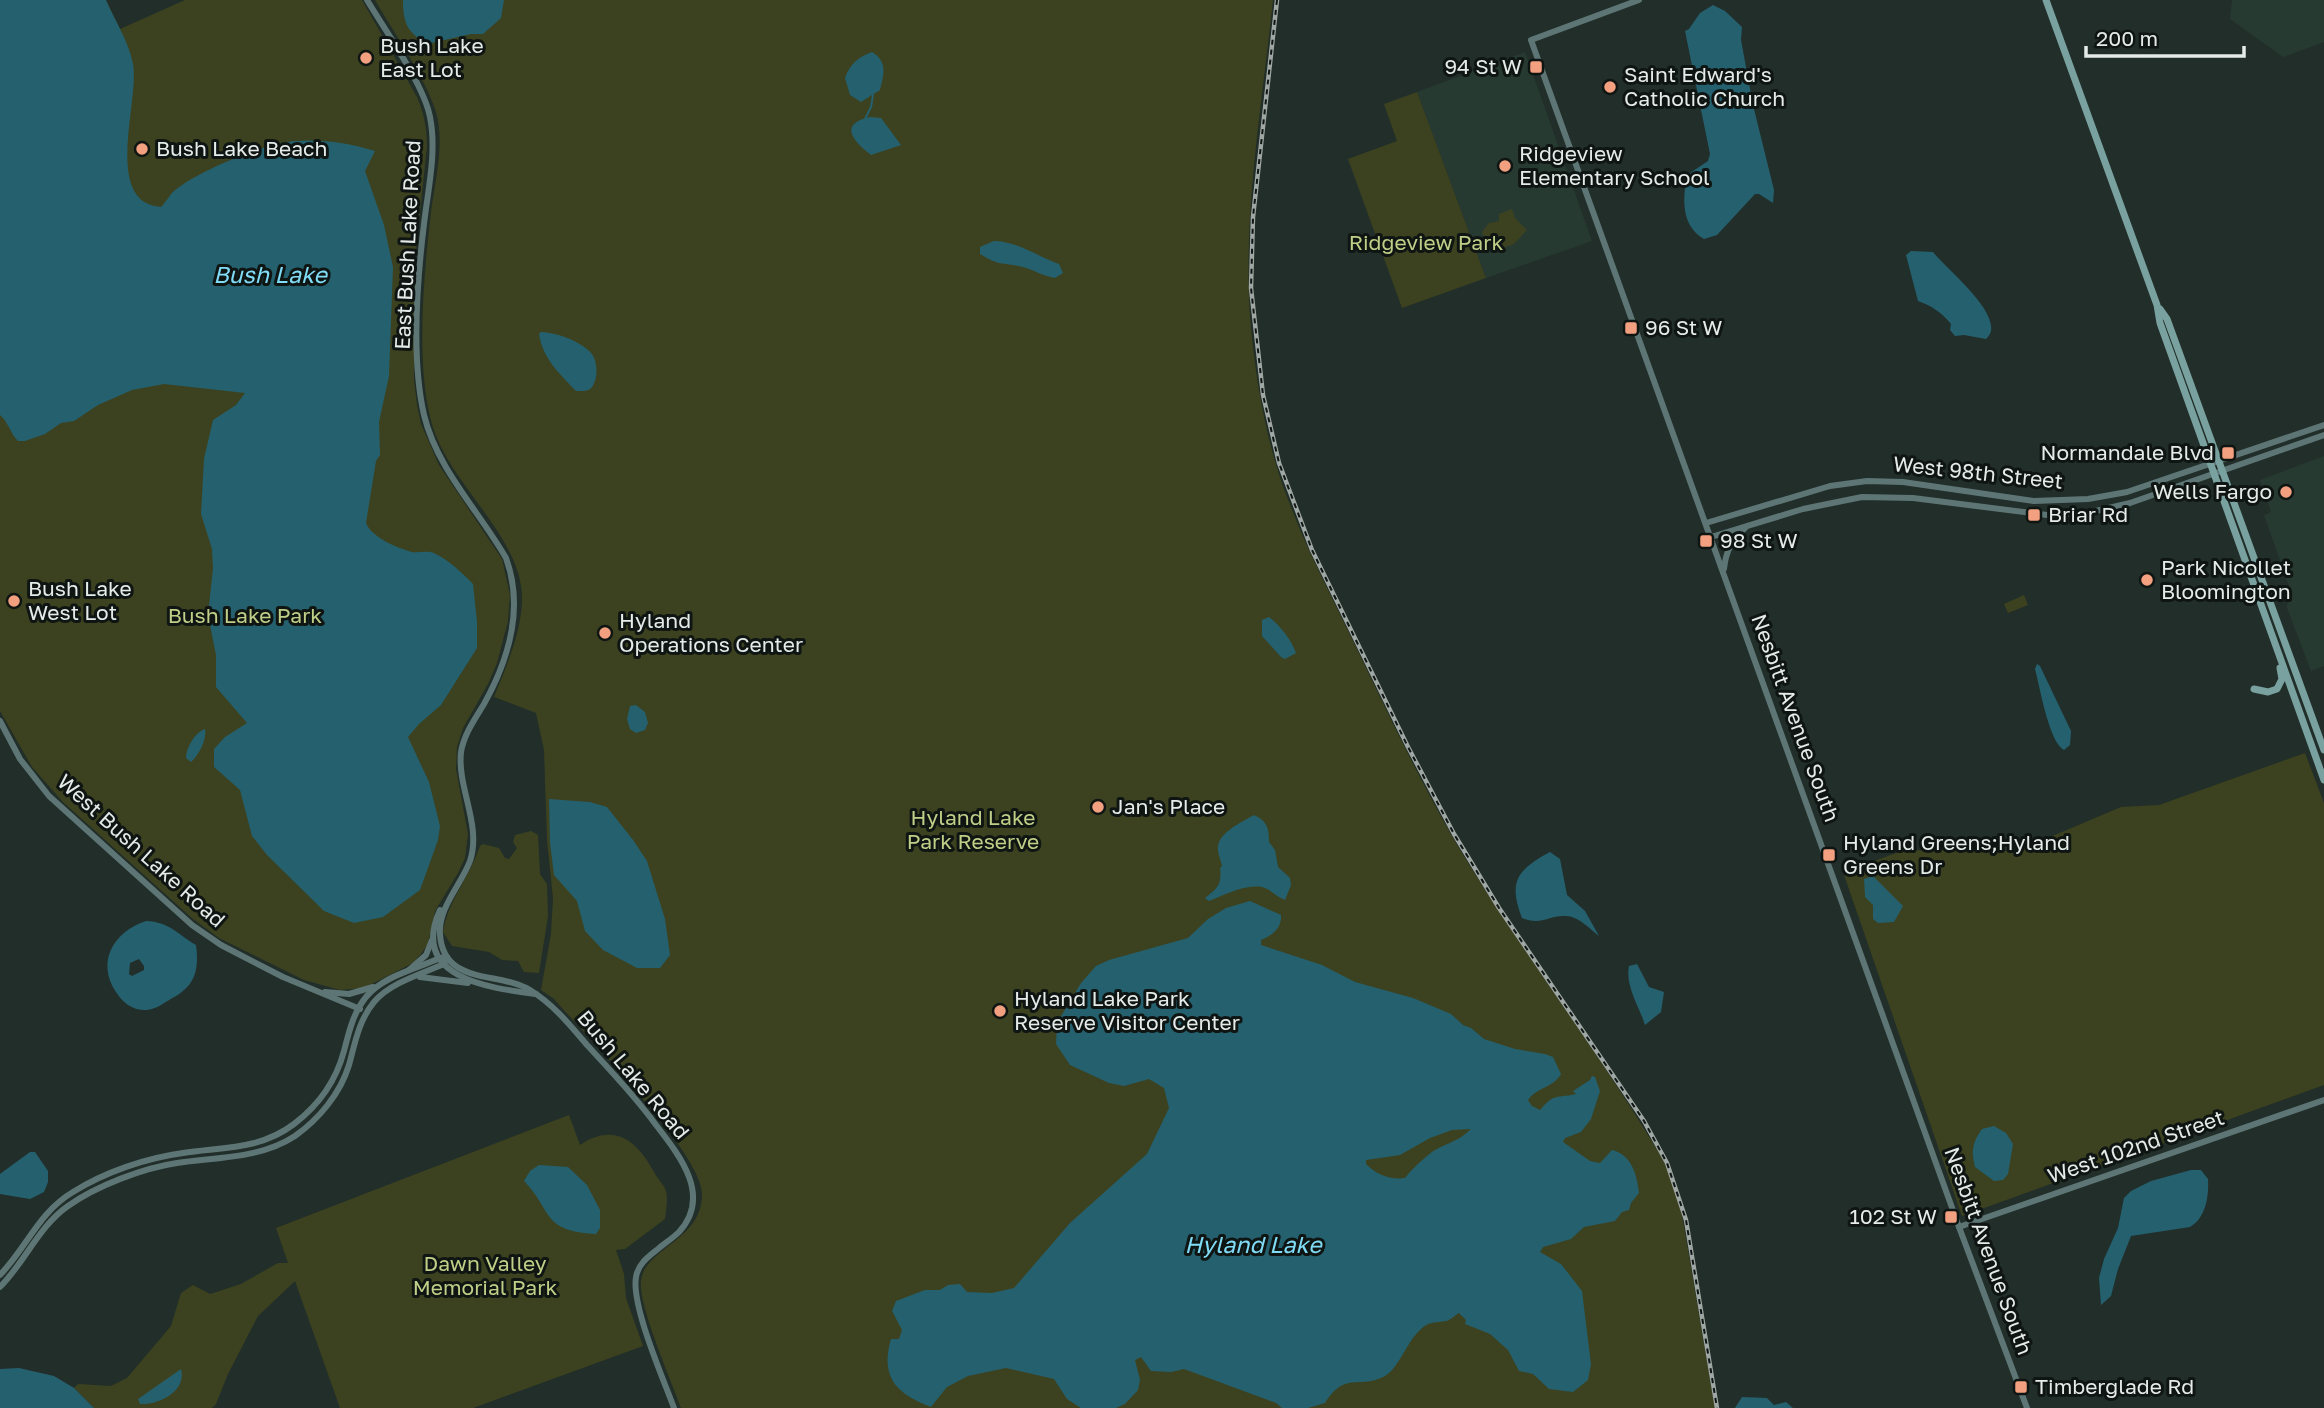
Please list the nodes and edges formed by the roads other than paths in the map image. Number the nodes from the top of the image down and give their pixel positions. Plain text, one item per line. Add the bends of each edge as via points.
1 (367, 0) edge
2 (1639, 0) edge
3 (2046, 0) edge
4 (2157, 305) junction
5 (2324, 425) edge
6 (2324, 435) edge
7 (2220, 461) junction
8 (2209, 464) junction
9 (2223, 470) junction
10 (2212, 474) junction
11 (1706, 523) junction
12 (1746, 527) junction
13 (1711, 537) junction
14 (1723, 571) junction
15 (2278, 654) junction
16 (2254, 689) dead end
17 (0, 721) edge
18 (2324, 750) edge
19 (2324, 780) edge
20 (455, 888) junction
21 (433, 935) junction
22 (444, 959) junction
23 (407, 971) junction
24 (408, 980) junction
25 (382, 984) junction
26 (478, 984) junction
27 (320, 992) junction
28 (537, 994) junction
29 (361, 1010) junction
30 (2324, 1100) edge
31 (1959, 1227) junction
32 (0, 1275) edge
33 (0, 1287) edge
34 (674, 1408) edge
35 (2027, 1408) edge

1 - 20 street, East Bush Lake Road via 430,116 432,155 418,295 419,372 429,433 506,558 514,585 515,614 507,649 461,752 473,838 470,861
2 - 11 street, Nesbitt Avenue South via 1531,40
3 - 4 main road
4 - 7 main road via 2167,319
4 - 8 main road
5 - 7 street, West 98th Street
6 - 9 street, West 98th Street
7 - 8 street, West 98th Street
7 - 9 main road
8 - 10 main road
8 - 11 street, West 98th Street via 2127,492 2048,502 1867,481 1819,489
9 - 10 street, West 98th Street
9 - 18 main road
10 - 12 street, West 98th Street via 2087,513 2047,515 1862,496
10 - 15 main road
11 - 13 street, Nesbitt Avenue South
12 - 13 street, West 98th Street
12 - 14 street via 1731,541
13 - 14 street, Nesbitt Avenue South
14 - 31 street, Nesbitt Avenue South
15 - 16 main road via 2281,684 2268,692
15 - 19 main road
17 - 27 street, West Bush Lake Road via 20,759 49,796 192,925 233,951
20 - 21 street, East Bush Lake Road via 441,908
20 - 22 street, East Bush Lake Road via 440,925
21 - 22 street
21 - 23 street, East Bush Lake Road via 426,955
22 - 23 street
22 - 24 street
22 - 26 street via 453,974
22 - 28 street, Bush Lake Road via 472,975 519,985
23 - 25 street
24 - 26 street via 433,977
24 - 33 street via 375,1001 336,1092 300,1131 252,1153 173,1164 88,1194 51,1221
25 - 27 street via 349,994
25 - 29 street via 365,998
26 - 28 street
27 - 29 street, West Bush Lake Road
28 - 34 street, Bush Lake Road via 641,1105 693,1185 688,1219 636,1274 637,1305
29 - 32 street via 350,1027 332,1082 292,1126 252,1144 160,1157 84,1185 48,1211
30 - 31 street, West 102nd Street
31 - 35 street, Nesbitt Avenue South

